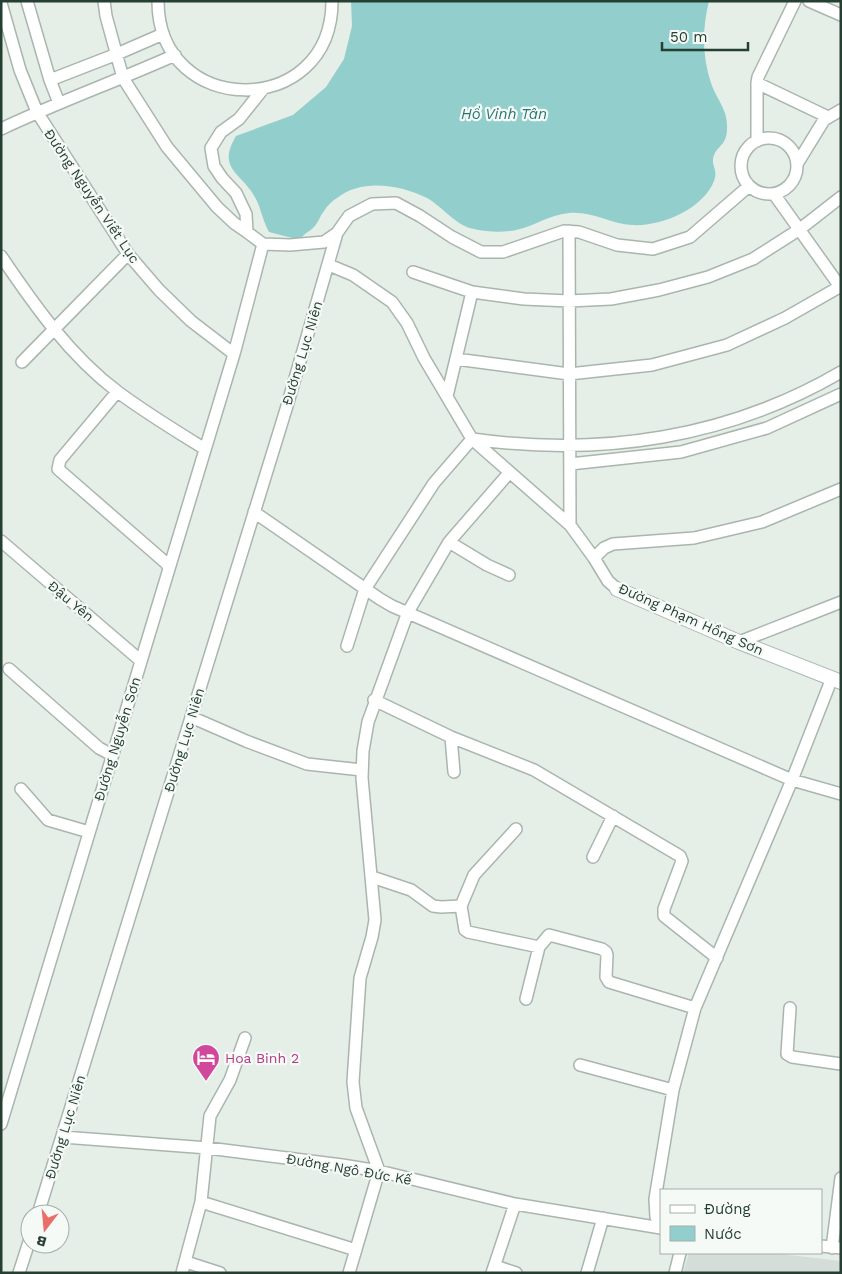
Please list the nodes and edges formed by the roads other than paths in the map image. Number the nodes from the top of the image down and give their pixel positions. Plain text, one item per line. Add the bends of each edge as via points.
1 (28, 1) edge
2 (104, 1) edge
3 (158, 1) edge
4 (332, 1) edge
5 (795, 1) edge
6 (809, 1) edge
7 (1, 3) edge
8 (841, 15) edge
9 (163, 34) junction
10 (117, 54) junction
11 (175, 56) junction
12 (123, 78) junction
13 (50, 80) junction
14 (756, 83) junction
15 (263, 89) junction
16 (59, 103) junction
17 (841, 110) edge
18 (37, 112) junction
19 (828, 117) junction
20 (1, 129) edge
21 (758, 141) junction
22 (797, 164) junction
23 (749, 186) junction
24 (774, 194) junction
25 (841, 197) edge
26 (800, 229) junction
27 (248, 232) junction
28 (569, 232) junction
29 (337, 233) junction
30 (263, 244) junction
31 (128, 254) junction
32 (1, 256) edge
33 (328, 266) junction
34 (413, 272) dead end
35 (840, 287) edge
36 (472, 292) junction
37 (569, 301) junction
38 (54, 329) junction
39 (234, 354) junction
40 (456, 359) junction
41 (22, 362) dead end
42 (841, 372) edge
43 (569, 374) junction
44 (117, 392) junction
45 (841, 394) edge
46 (447, 396) junction
47 (472, 439) junction
48 (570, 446) junction
49 (205, 449) junction
50 (570, 464) junction
51 (509, 473) junction
52 (841, 489) edge
53 (254, 512) junction
54 (570, 525) junction
55 (1, 541) edge
56 (449, 542) junction
57 (594, 558) junction
58 (169, 568) junction
59 (509, 575) dead end
60 (365, 589) junction
61 (617, 589) joint
62 (841, 602) edge
63 (408, 612) junction
64 (739, 642) junction
65 (347, 646) dead end
66 (141, 661) junction
67 (9, 669) dead end
68 (836, 680) edge
69 (374, 700) junction
70 (191, 717) junction
71 (451, 736) junction
72 (113, 752) junction
73 (362, 770) junction
74 (454, 772) dead end
75 (792, 780) junction
76 (21, 789) dead end
77 (841, 794) edge
78 (613, 816) junction
79 (516, 829) dead end
80 (89, 832) junction
81 (592, 857) dead end
82 (372, 876) junction
83 (461, 906) junction
84 (539, 948) junction
85 (717, 958) junction
86 (526, 999) dead end
87 (695, 1008) junction
88 (790, 1008) dead end
89 (245, 1038) dead end
90 (841, 1064) edge
91 (580, 1065) dead end
92 (674, 1090) junction
93 (1, 1124) edge
94 (63, 1137) junction
95 (208, 1148) junction
96 (379, 1171) junction
97 (841, 1178) edge
98 (201, 1202) junction
99 (41, 1204) edge
100 (515, 1204) junction
101 (603, 1218) junction
102 (660, 1225) edge
103 (660, 1227) edge
104 (831, 1247) edge
105 (356, 1250) junction
106 (25, 1254) edge
107 (680, 1254) edge
108 (184, 1267) edge
109 (494, 1270) edge
110 (19, 1273) edge
111 (220, 1273) edge
112 (349, 1273) edge
113 (516, 1273) edge
114 (587, 1273) edge
115 (675, 1273) edge

1 - 13 street
2 - 10 street
3 - 9 street
4 - 15 street via 327,35 315,56 287,80
5 - 14 street
6 - 8 street
7 - 18 street, Đường Nguyễn Viết Lục via 20,70
9 - 10 street
9 - 11 street
10 - 12 street
10 - 13 street
11 - 12 street
11 - 15 street via 192,73 214,85 238,91
12 - 16 street
12 - 27 street via 167,147 217,206
13 - 16 street
14 - 19 street
14 - 21 street
15 - 27 street via 239,119 221,132 211,148 214,166 236,194 246,214
16 - 18 street
17 - 19 street
18 - 20 street
18 - 31 street, Đường Nguyễn Viết Lục
19 - 22 street
21 - 22 street via 771,138 783,142 793,152
21 - 23 street via 747,149 741,161 742,174
22 - 24 street via 791,183
23 - 24 street via 761,193
23 - 28 street via 690,237 652,249 617,246 579,232
24 - 26 street
25 - 26 street
26 - 35 street
26 - 37 street via 753,259 708,277 612,299
27 - 30 street
28 - 29 street via 503,252 480,252 396,203 372,204 349,216
28 - 37 street
29 - 30 street via 324,242 290,246
29 - 33 street, Đường Lục Niên
30 - 39 street, Đường Nguyễn Sơn
31 - 38 street
31 - 39 street, Đường Nguyễn Viết Lục via 191,321
32 - 38 street
33 - 46 street, Đường Phạm Hồng Sơn via 353,275 392,302 407,322
33 - 53 street, Đường Lục Niên
34 - 36 street
35 - 43 street via 726,346 652,365
36 - 37 street
36 - 40 street
37 - 43 street
38 - 41 street
38 - 44 street
39 - 49 street, Đường Nguyễn Sơn
40 - 43 street
40 - 46 street
42 - 48 street via 810,390 733,421 652,440
43 - 48 street
44 - 49 street
44 - 58 street via 60,460 58,469
45 - 50 street via 767,428 680,452
46 - 47 street, Đường Phạm Hồng Sơn
47 - 48 street
47 - 51 street, Đường Phạm Hồng Sơn
47 - 60 street via 434,483
48 - 50 street
49 - 58 street, Đường Nguyễn Sơn
50 - 54 street
51 - 54 street, Đường Phạm Hồng Sơn
51 - 56 street
52 - 57 street via 762,522 694,538 613,544
53 - 60 street
53 - 70 street, Đường Lục Niên
54 - 57 street, Đường Phạm Hồng Sơn
55 - 66 street, Đậu Yên
56 - 59 street
56 - 63 street
57 - 61 street, Đường Phạm Hồng Sơn
58 - 66 street, Đường Nguyễn Sơn
60 - 63 street
60 - 65 street
61 - 64 street, Đường Phạm Hồng Sơn
62 - 64 street
63 - 69 street
63 - 75 street
64 - 68 street, Đường Phạm Hồng Sơn
66 - 72 street, Đường Nguyễn Sơn
67 - 72 street via 99,748 110,754
68 - 75 street
69 - 71 street
69 - 73 street via 364,738
70 - 73 street via 307,764
70 - 94 street, Đường Lục Niên
71 - 74 street
71 - 78 street via 534,770
72 - 80 street, Đường Nguyễn Sơn
73 - 82 street
75 - 77 street
75 - 85 street
76 - 80 street via 48,820
78 - 81 street
78 - 85 street via 682,858 664,916
79 - 83 street via 474,875
80 - 93 street, Đường Nguyễn Sơn
82 - 83 street via 412,890 433,906
82 - 96 street via 375,920 360,978 353,1082 356,1108
83 - 84 street via 468,932
84 - 86 street
84 - 87 street via 549,935 602,949 607,955 606,977 609,982
85 - 87 street
87 - 92 street
88 - 90 street via 787,1054
89 - 95 street via 230,1080 210,1116
91 - 92 street
92 - 102 street via 654,1198
94 - 95 street, Đường Ngô Đức Kế
94 - 99 street, Đường Lục Niên
95 - 96 street, Đường Ngô Đức Kế
95 - 98 street
96 - 100 street, Đường Ngô Đức Kế
96 - 105 street
97 - 104 street
98 - 105 street
98 - 108 street
100 - 101 street, Đường Ngô Đức Kế
100 - 109 street
101 - 103 street, Đường Ngô Đức Kế
101 - 114 street
105 - 112 street
106 - 110 street
107 - 115 street
108 - 111 street
109 - 113 street

